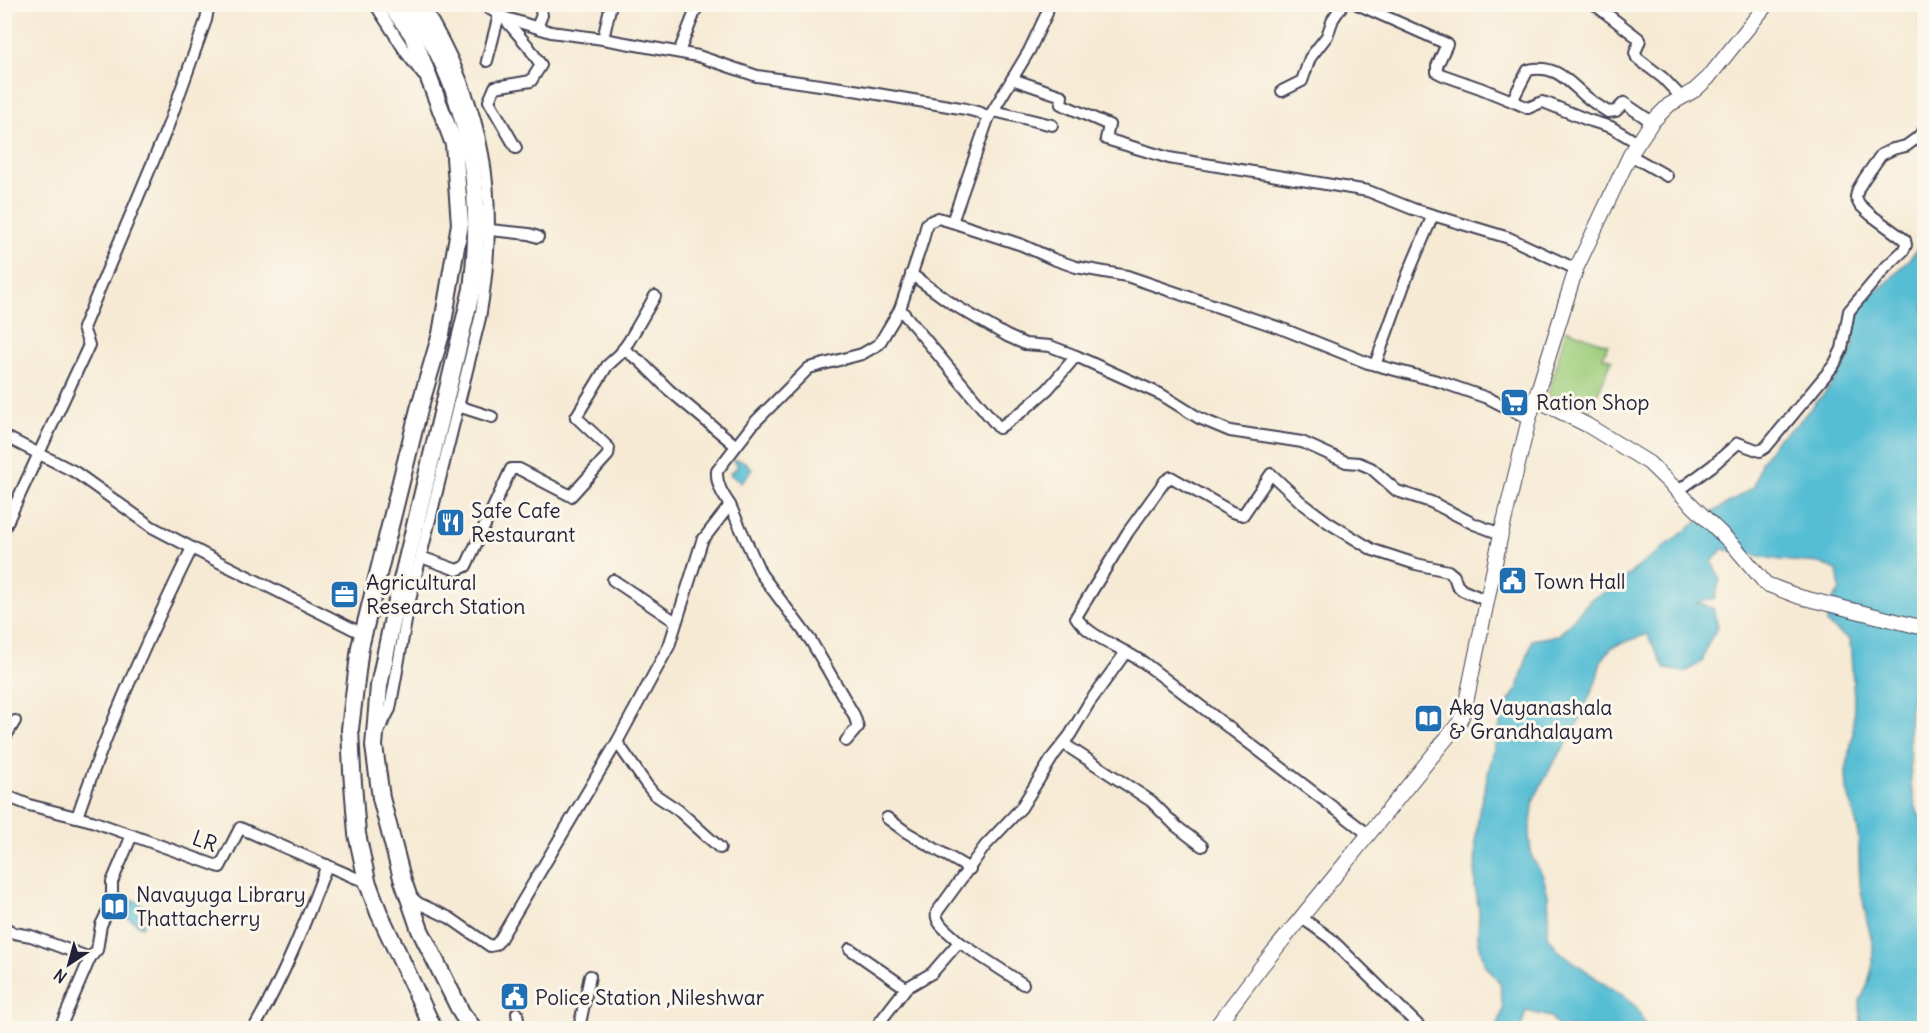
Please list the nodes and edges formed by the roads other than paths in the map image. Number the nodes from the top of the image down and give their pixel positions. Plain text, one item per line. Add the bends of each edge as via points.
1 (209, 4) edge
2 (375, 4) edge
3 (390, 4) edge
4 (409, 4) edge
5 (422, 4) edge
6 (482, 4) edge
7 (539, 4) edge
8 (611, 4) edge
9 (698, 4) edge
10 (1048, 4) edge
11 (1343, 4) edge
12 (1357, 4) edge
13 (1594, 4) edge
14 (1767, 4) edge
15 (501, 16) junction
16 (537, 27) junction
17 (603, 39) junction
18 (679, 52) junction
19 (487, 61) dead end
20 (1012, 79) junction
21 (433, 87) junction
22 (1282, 92) dead end
23 (1682, 98) junction
24 (1512, 100) junction
25 (991, 115) junction
26 (1652, 122) junction
27 (1052, 125) dead end
28 (1924, 130) edge
29 (1638, 143) junction
30 (516, 148) dead end
31 (1630, 155) junction
32 (1667, 176) dead end
33 (1433, 215) junction
34 (952, 222) junction
35 (490, 230) junction
36 (538, 237) dead end
37 (1576, 269) junction
38 (911, 274) junction
39 (655, 296) dead end
40 (900, 309) junction
41 (623, 349) junction
42 (1076, 356) junction
43 (1375, 365) junction
44 (1535, 399) junction
45 (458, 406) junction
46 (492, 417) dead end
47 (1529, 419) junction
48 (4, 436) edge
49 (735, 445) junction
50 (39, 454) junction
51 (1678, 491) junction
52 (730, 505) junction
53 (4, 529) edge
54 (1501, 534) junction
55 (192, 548) junction
56 (421, 557) junction
57 (613, 580) dead end
58 (1488, 601) junction
59 (676, 622) junction
60 (1924, 628) edge
61 (363, 634) junction
62 (1126, 652) junction
63 (15, 721) dead end
64 (375, 738) junction
65 (4, 739) edge
66 (846, 741) dead end
67 (617, 742) junction
68 (1064, 744) junction
69 (4, 795) edge
70 (77, 817) junction
71 (887, 818) dead end
72 (1368, 834) junction
73 (132, 836) junction
74 (1202, 846) dead end
75 (720, 848) dead end
76 (327, 866) junction
77 (970, 869) junction
78 (367, 881) junction
79 (408, 894) junction
80 (1302, 918) junction
81 (4, 927) edge
82 (959, 942) junction
83 (850, 949) dead end
84 (90, 958) junction
85 (590, 976) dead end
86 (1023, 984) dead end
87 (906, 988) junction
88 (517, 1013) dead end
89 (60, 1029) edge
90 (254, 1029) edge
91 (433, 1029) edge
92 (473, 1029) edge
93 (519, 1029) edge
94 (579, 1029) edge
95 (877, 1029) edge
96 (1215, 1029) edge
97 (1421, 1029) edge

1 - 50 street via 168,126 83,328 89,345
2 - 21 street
3 - 21 highway via 412,34
4 - 64 highway via 447,72 464,118 473,163 476,253 469,300 394,613 379,686
5 - 35 street via 457,66 474,112 484,155
6 - 15 street
7 - 16 street via 542,15
8 - 17 street
9 - 18 street
10 - 20 street
11 - 22 street via 1310,58 1302,81
12 - 24 street via 1447,44 1437,72
13 - 23 street via 1640,40 1637,58
14 - 23 main road via 1708,78
15 - 16 street
15 - 19 street
15 - 30 street via 541,65 531,81 495,87 489,101
16 - 17 street
17 - 18 street
18 - 25 street via 757,76
20 - 25 street
20 - 33 street via 1062,96 1061,104 1108,125 1106,139 1168,158 1368,190
21 - 61 highway via 454,144 460,224 441,334
23 - 26 main road via 1668,105
24 - 26 street via 1528,70 1548,69 1608,112 1616,111 1624,103
24 - 29 street via 1528,108 1546,103 1611,127
25 - 27 street
25 - 34 street
26 - 29 main road
28 - 51 street via 1906,146 1881,155 1858,189 1859,204 1900,234 1906,245 1849,311 1842,349 1834,365 1766,447 1760,451 1738,443
29 - 31 main road
31 - 32 street
31 - 37 main road
33 - 37 street via 1509,238
33 - 43 street
34 - 38 street via 938,218 927,223
34 - 43 street via 1076,267 1127,276
35 - 36 street
35 - 45 street via 480,318
37 - 44 main road
38 - 40 street
38 - 42 street via 1007,336
39 - 41 street
40 - 42 street via 999,428 1048,389
40 - 49 street via 879,344 862,354 809,368
41 - 49 street
41 - 56 street via 607,366 576,417 609,448 608,455 571,496 519,469 512,470 466,566 457,570
42 - 54 street via 1230,431 1302,442 1346,462 1371,468 1397,490
43 - 47 street via 1490,399
44 - 47 main road
44 - 51 main road via 1649,463
45 - 46 street
45 - 56 street
47 - 54 main road
48 - 50 street
49 - 52 street via 716,477
50 - 53 street
50 - 55 street via 75,472 152,527
51 - 60 main road via 1766,584
52 - 59 street via 702,541
52 - 66 street via 760,574 811,641 854,715 858,727
54 - 58 main road
55 - 61 street
55 - 70 street via 118,708
56 - 64 street via 390,709
57 - 59 street
58 - 62 street via 1462,590 1448,572 1373,550 1307,507 1271,474 1243,515 1171,477 1128,532 1076,617 1100,638
58 - 72 main road via 1459,723
59 - 67 street via 669,646
61 - 78 highway via 350,729 357,834
62 - 68 street
62 - 72 street
63 - 65 street
64 - 79 highway via 381,798
67 - 75 street via 654,794
67 - 79 street via 495,945 483,942
68 - 74 street via 1151,801
68 - 77 street via 1021,808 985,846
69 - 70 street, LR
70 - 73 street, LR
71 - 77 street
72 - 80 main road
73 - 76 street, LR via 220,867 240,828
73 - 84 street via 112,882 112,903 101,926 97,950
76 - 78 street, LR
76 - 90 street via 273,995
77 - 82 street via 935,916
78 - 91 highway
79 - 92 highway via 420,930
80 - 96 main road
80 - 97 street via 1330,938
81 - 84 street
82 - 86 street
82 - 87 street via 932,973
83 - 87 street
84 - 89 street
85 - 94 street
87 - 95 street
88 - 93 street

